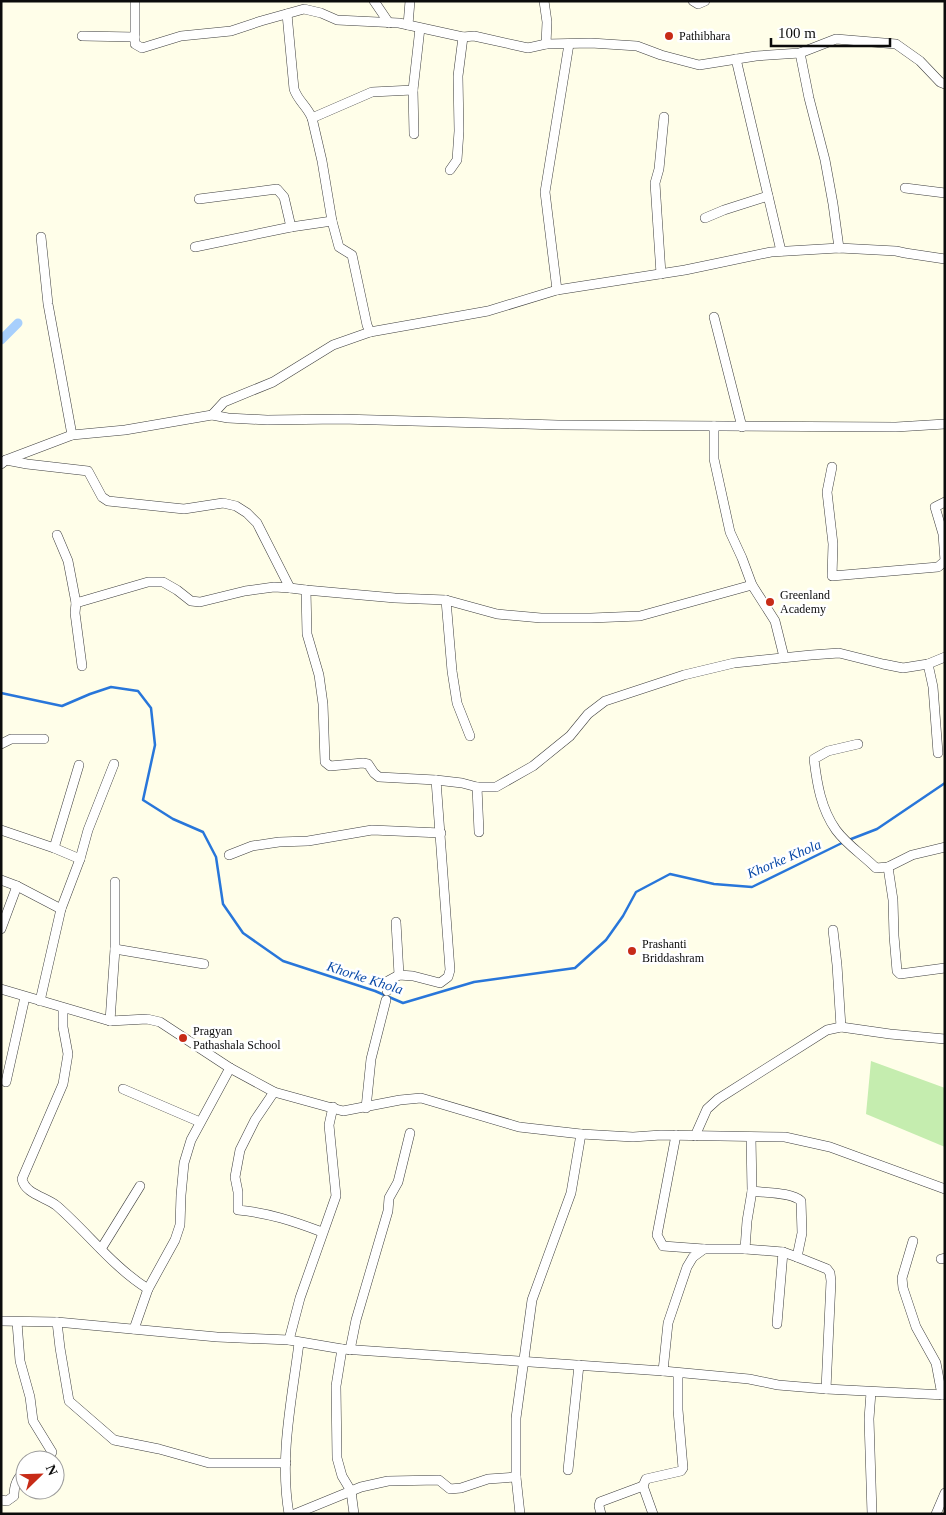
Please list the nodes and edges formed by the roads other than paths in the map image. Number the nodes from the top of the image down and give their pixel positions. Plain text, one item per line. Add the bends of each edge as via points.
1 (135, 1) edge
2 (374, 1) edge
3 (410, 1) edge
4 (544, 1) edge
5 (693, 1) edge
6 (705, 1) edge
7 (287, 14) junction
8 (389, 23) junction
9 (408, 25) junction
10 (420, 28) junction
11 (82, 36) dead end
12 (135, 37) junction
13 (463, 37) junction
14 (546, 44) junction
15 (570, 44) junction
16 (800, 53) junction
17 (736, 59) junction
18 (945, 84) edge
19 (413, 90) junction
20 (664, 117) dead end
21 (312, 118) junction
22 (414, 134) dead end
23 (450, 170) dead end
24 (905, 188) dead end
25 (945, 193) edge
26 (768, 196) junction
27 (199, 199) dead end
28 (705, 218) dead end
29 (332, 221) junction
30 (292, 227) junction
31 (41, 237) dead end
32 (195, 247) dead end
33 (839, 248) junction
34 (781, 251) junction
35 (945, 259) edge
36 (661, 274) junction
37 (557, 290) junction
38 (714, 317) dead end
39 (370, 332) junction
40 (212, 415) junction
41 (945, 424) edge
42 (714, 426) junction
43 (742, 426) junction
44 (72, 434) junction
45 (3, 461) edge
46 (832, 467) dead end
47 (945, 502) edge
48 (58, 535) dead end
49 (752, 585) junction
50 (290, 588) junction
51 (306, 590) junction
52 (446, 600) junction
53 (76, 602) junction
54 (784, 657) junction
55 (945, 657) edge
56 (928, 664) junction
57 (82, 666) dead end
58 (470, 736) dead end
59 (44, 739) dead end
60 (2, 743) edge
61 (858, 744) dead end
62 (938, 753) dead end
63 (114, 764) dead end
64 (79, 765) dead end
65 (436, 780) junction
66 (477, 787) junction
67 (1, 830) edge
68 (479, 832) dead end
69 (441, 833) junction
70 (945, 847) edge
71 (54, 848) junction
72 (229, 855) dead end
73 (80, 859) junction
74 (888, 867) junction
75 (1, 880) edge
76 (115, 882) dead end
77 (17, 886) junction
78 (61, 909) junction
79 (396, 922) dead end
80 (1, 929) edge
81 (833, 930) dead end
82 (115, 949) junction
83 (204, 964) dead end
84 (945, 968) edge
85 (399, 975) junction
86 (1, 989) edge
87 (25, 997) junction
88 (40, 1001) junction
89 (63, 1008) junction
90 (110, 1021) junction
91 (841, 1026) junction
92 (945, 1039) edge
93 (230, 1068) junction
94 (6, 1082) dead end
95 (123, 1089) dead end
96 (274, 1092) junction
97 (333, 1107) junction
98 (366, 1108) junction
99 (200, 1122) junction
100 (410, 1133) dead end
101 (582, 1134) junction
102 (676, 1135) junction
103 (695, 1136) junction
104 (751, 1137) junction
105 (140, 1186) dead end
106 (945, 1190) edge
107 (752, 1191) junction
108 (322, 1232) junction
109 (913, 1241) dead end
110 (101, 1249) junction
111 (704, 1249) junction
112 (745, 1249) junction
113 (783, 1252) junction
114 (797, 1257) junction
115 (148, 1289) junction
116 (1, 1321) edge
117 (17, 1322) junction
118 (57, 1322) junction
119 (777, 1324) dead end
120 (134, 1329) junction
121 (294, 1342) junction
122 (346, 1349) junction
123 (522, 1361) junction
124 (579, 1365) junction
125 (663, 1371) junction
126 (678, 1373) junction
127 (826, 1389) junction
128 (871, 1392) junction
129 (943, 1395) edge
130 (51, 1450) edge
131 (286, 1463) junction
132 (568, 1470) dead end
133 (516, 1477) junction
134 (15, 1484) edge
135 (643, 1486) junction
136 (351, 1491) junction
137 (945, 1493) edge
138 (1, 1500) edge
139 (289, 1514) edge
140 (295, 1514) edge
141 (354, 1514) edge
142 (520, 1514) edge
143 (601, 1514) edge
144 (653, 1514) edge
145 (872, 1514) edge
146 (936, 1514) edge

1 - 12 street
2 - 8 street
3 - 9 street
4 - 14 street
5 - 6 street via 698,4
7 - 8 street via 304,9 337,20
7 - 12 street via 231,31 181,36 142,48 135,44
7 - 21 street via 294,89
8 - 9 street
9 - 10 street
10 - 13 street
10 - 19 street
11 - 12 street
13 - 14 street via 474,36 528,48
13 - 23 street via 458,76 457,160
14 - 15 street
15 - 17 street via 637,46 699,65
15 - 37 street via 545,192
16 - 17 street
16 - 18 street via 836,39 896,44
16 - 33 street via 825,160
17 - 26 street
19 - 21 street via 372,92
19 - 22 street
20 - 36 street via 655,183
21 - 29 street
24 - 25 street
26 - 28 street
26 - 34 street
27 - 30 street via 277,189 284,197
29 - 30 street
29 - 39 street via 339,247 352,255
30 - 32 street
31 - 44 street via 48,304
33 - 34 street
33 - 35 street via 896,251
34 - 36 street
36 - 37 street
37 - 39 street via 488,311
38 - 43 street
39 - 40 street via 333,345 273,382 224,402
40 - 42 street via 267,420
40 - 44 street via 124,430
41 - 43 street via 896,427
42 - 43 street
42 - 49 street via 714,458 730,532
44 - 45 street
45 - 50 street via 88,470 102,498 108,501 184,509 222,502 236,506 257,523
46 - 47 street via 827,492 833,544 832,576 938,567 945,561 935,507
48 - 53 street via 68,561
49 - 52 street via 640,616 541,618 497,614
49 - 54 street via 775,621
50 - 51 street
50 - 53 street via 245,590 200,602 191,601 163,582 148,582
51 - 52 street
51 - 65 street via 307,634 319,675 323,704 324,762 330,766 368,764 379,777
52 - 58 street via 457,703
53 - 57 street
54 - 56 street via 839,653 903,668
54 - 66 street via 684,675 604,701 570,736 533,766 496,787
55 - 56 street
56 - 62 street
59 - 60 street via 11,739
61 - 74 street via 828,751 814,760 818,789 836,830 876,868
63 - 73 street
64 - 71 street
65 - 66 street
65 - 69 street
66 - 68 street
67 - 71 street
69 - 72 street via 372,830 252,846
69 - 85 street via 450,955 448,977 440,983
70 - 74 street via 912,855
71 - 73 street
73 - 78 street
74 - 84 street via 897,971 900,974
75 - 77 street
76 - 82 street
77 - 78 street
77 - 80 street
78 - 88 street
79 - 85 street
81 - 91 street
82 - 83 street
82 - 90 street
85 - 98 street via 388,981 371,1059
86 - 87 street
87 - 88 street
87 - 94 street
88 - 89 street
89 - 90 street
89 - 110 street via 68,1054 63,1084 22,1179 28,1190 50,1200
90 - 93 street via 147,1019 160,1022
91 - 92 street
91 - 103 street via 827,1030 718,1099 707,1108
93 - 96 street
93 - 99 street
95 - 99 street
96 - 97 street
96 - 108 street via 240,1150 235,1177 238,1210 262,1212
97 - 98 street via 343,1111
97 - 108 street via 329,1125 336,1196
98 - 101 street via 421,1098 519,1127
99 - 115 street via 184,1163 180,1225
100 - 122 street
101 - 102 street
101 - 123 street via 571,1193 532,1300
102 - 103 street
102 - 111 street via 657,1235 663,1246
103 - 104 street
104 - 106 street via 784,1137 830,1147
104 - 107 street
105 - 110 street
107 - 112 street
107 - 114 street via 791,1196 801,1201 802,1233
108 - 121 street via 300,1298
109 - 129 street via 902,1278 903,1288 916,1327 936,1363
110 - 115 street
111 - 112 street
111 - 125 street via 687,1267 668,1323
112 - 113 street
113 - 114 street
113 - 119 street
114 - 127 street via 830,1273
115 - 120 street
116 - 117 street
117 - 118 street
117 - 130 street via 20,1361 33,1421
118 - 120 street
118 - 131 street via 69,1401 114,1440 209,1463
120 - 121 street
121 - 122 street
121 - 131 street
122 - 123 street
122 - 136 street via 336,1386 337,1458
123 - 124 street
123 - 133 street via 516,1418
124 - 125 street
124 - 132 street
125 - 126 street
126 - 127 street
126 - 135 street via 683,1468 646,1479
127 - 128 street
128 - 129 street
128 - 145 street
131 - 139 street via 285,1492
133 - 136 street via 488,1479 450,1489 439,1480 388,1481
133 - 142 street
134 - 138 street via 14,1496 7,1501
135 - 143 street via 600,1502
135 - 144 street
136 - 140 street
136 - 141 street
137 - 146 street

